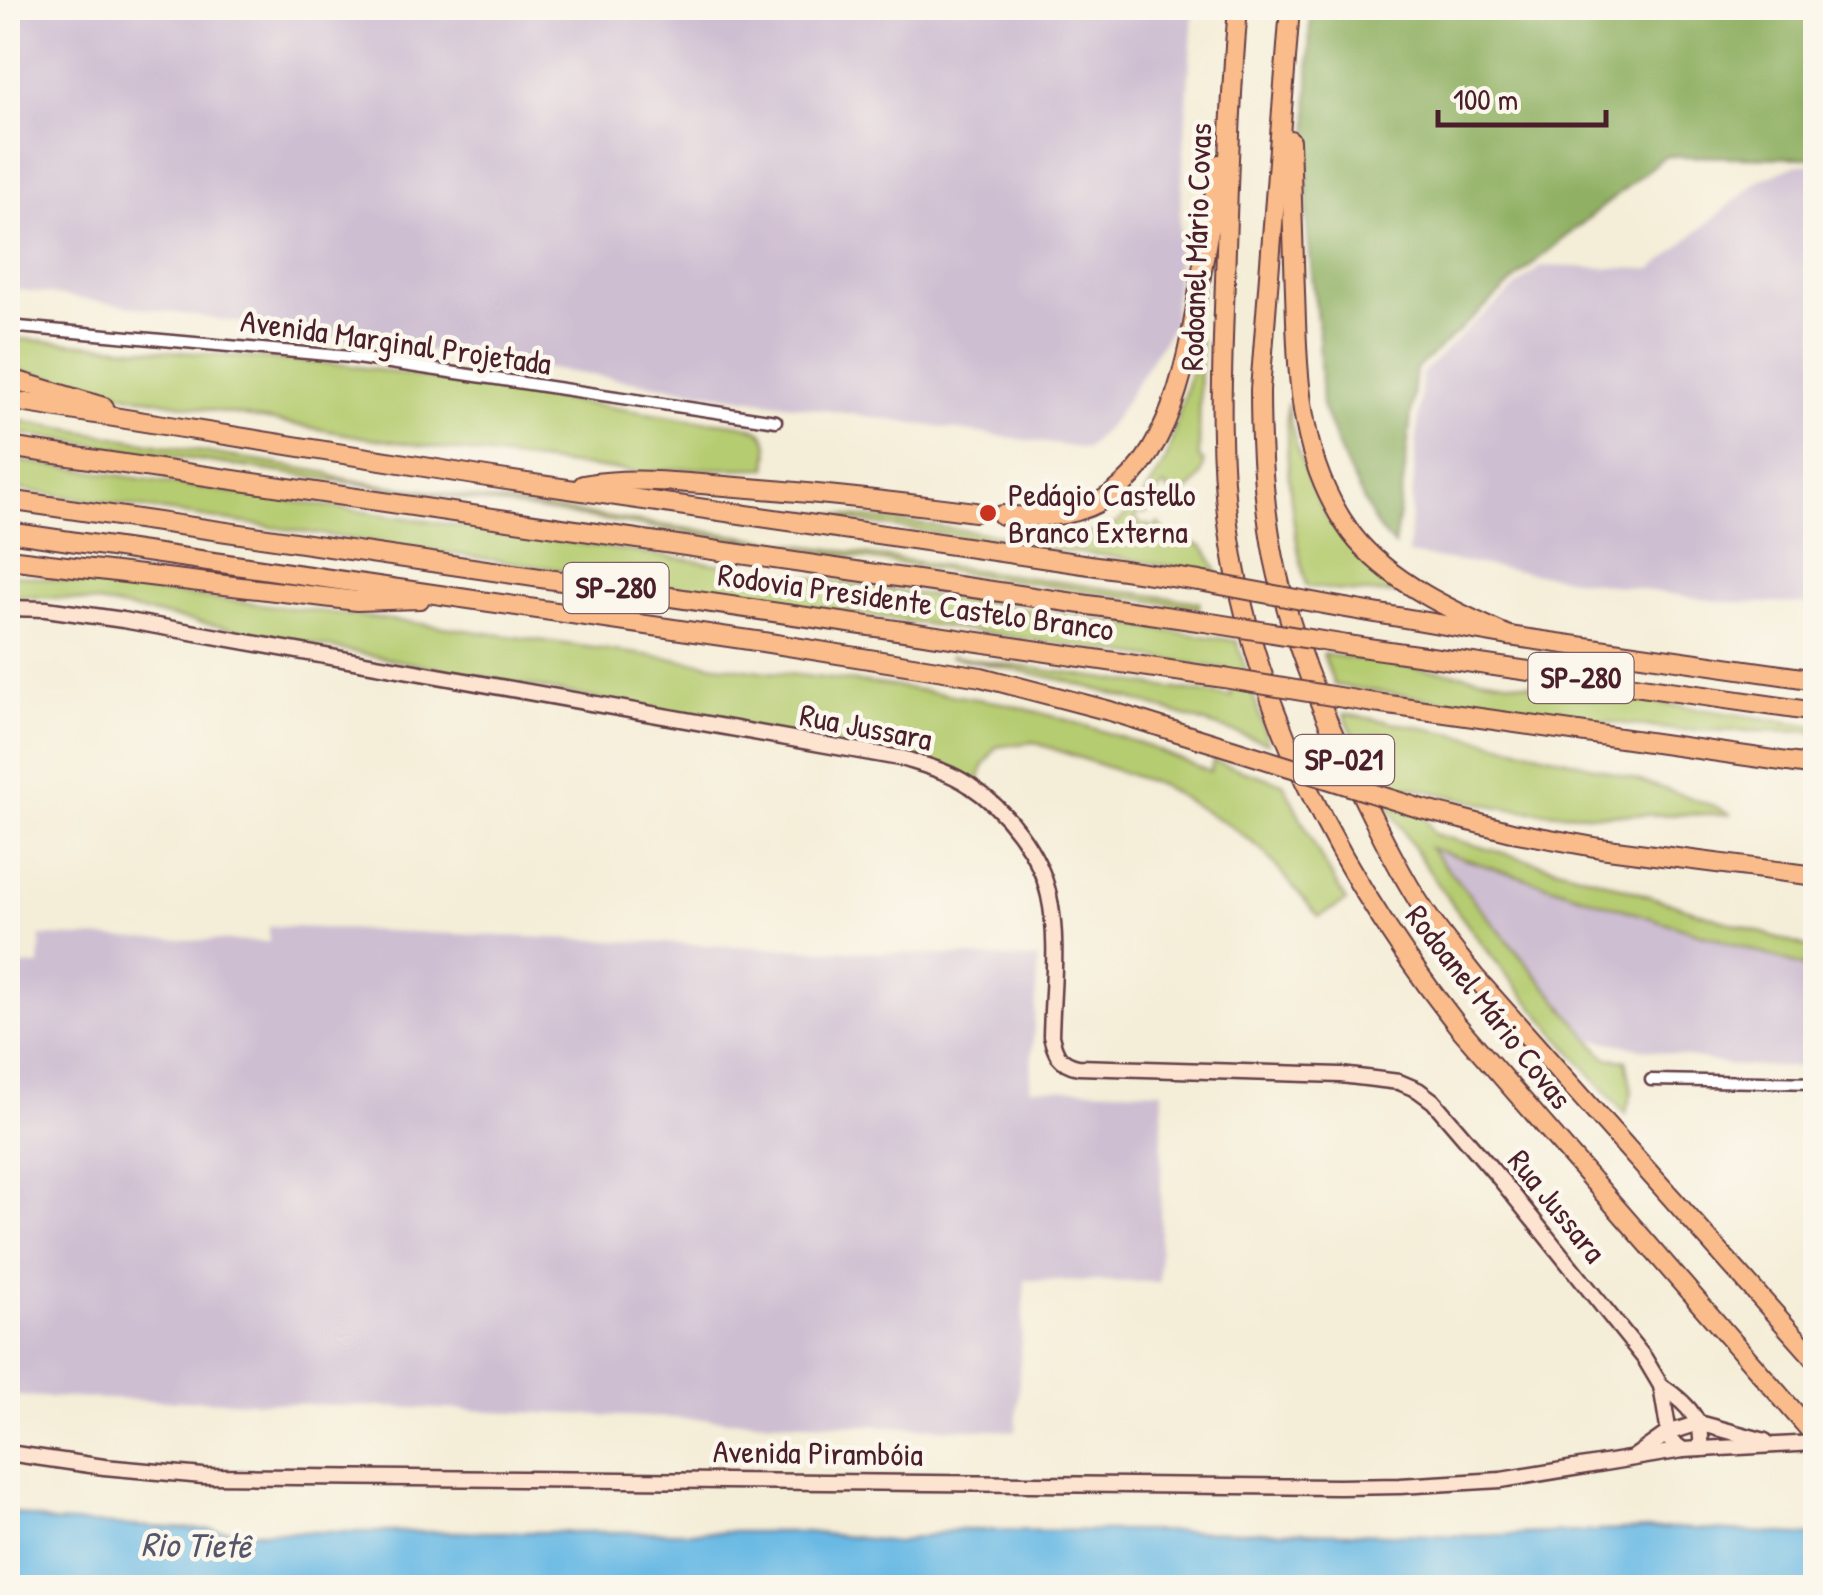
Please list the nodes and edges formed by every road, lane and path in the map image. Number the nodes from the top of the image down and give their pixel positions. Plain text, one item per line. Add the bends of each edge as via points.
1 (1238, 8) edge
2 (1290, 8) edge
3 (1287, 57) junction
4 (1232, 84) junction
5 (8, 326) edge
6 (8, 378) edge
7 (8, 400) edge
8 (776, 421) dead end
9 (182, 430) junction
10 (8, 447) edge
11 (564, 488) junction
12 (8, 500) edge
13 (975, 512) dead end
14 (1002, 515) dead end
15 (8, 532) edge
16 (8, 559) edge
17 (455, 597) junction
18 (8, 608) edge
19 (1509, 636) junction
20 (1722, 667) junction
21 (1816, 668) edge
22 (1816, 680) edge
23 (1816, 712) edge
24 (1816, 766) edge
25 (1816, 876) edge
26 (1651, 1080) dead end
27 (1816, 1083) edge
28 (1816, 1360) edge
29 (1661, 1386) junction
30 (1698, 1423) junction
31 (1668, 1433) junction
32 (1816, 1440) edge
33 (1774, 1444) junction
34 (1700, 1449) junction
35 (1682, 1450) junction
36 (8, 1453) edge
37 (1627, 1461) junction

1 - 4 highway, Rodoanel Mário Covas / SP-021
2 - 3 highway, Rodoanel Mário Covas / SP-021
3 - 19 highway via 1298,380 1305,431 1323,484 1352,534 1387,568 1449,610
3 - 28 highway, Rodoanel Mário Covas / SP-021 via 1260,443 1275,562 1309,675 1342,756 1426,914
4 - 14 highway via 1190,343 1150,450 1128,481 1100,502 1048,516
4 - 32 highway, Rodoanel Mário Covas / SP-021 via 1220,423 1224,486 1243,606 1284,736 1357,881 1424,982
5 - 8 street, Avenida Marginal Projetada via 350,357
6 - 9 highway
7 - 9 highway
9 - 11 highway
10 - 23 highway, Rodovia Presidente Castelo Branco / SP-280, bridge
11 - 13 highway via 694,483
11 - 19 highway, bridge via 1198,580
12 - 24 highway, Rodovia Presidente Castelo Branco / SP-280, bridge
15 - 17 highway
16 - 17 highway via 356,600
17 - 25 highway, bridge via 981,678 1110,710 1512,832
18 - 29 main road, Rua Jussara via 123,620 941,770 1006,818 1042,874 1052,917 1051,1036 1061,1061 1078,1067 1342,1075 1418,1090 1501,1180
19 - 20 highway
20 - 21 highway
20 - 22 highway
26 - 27 street
29 - 30 main road, Rua Jussara
29 - 31 main road, Rua Jussara
30 - 31 main road, Avenida Pirambóia
30 - 33 main road, Rua Jussara
30 - 34 main road
31 - 35 main road
31 - 37 main road, Avenida Pirambóia
32 - 33 main road, Rua Jussara
33 - 34 main road, Rua Jussara
34 - 35 main road, Rua Jussara
35 - 37 main road, Avenida Pirambóia
36 - 37 main road, Avenida Pirambóia via 203,1476 1339,1487 1501,1480

